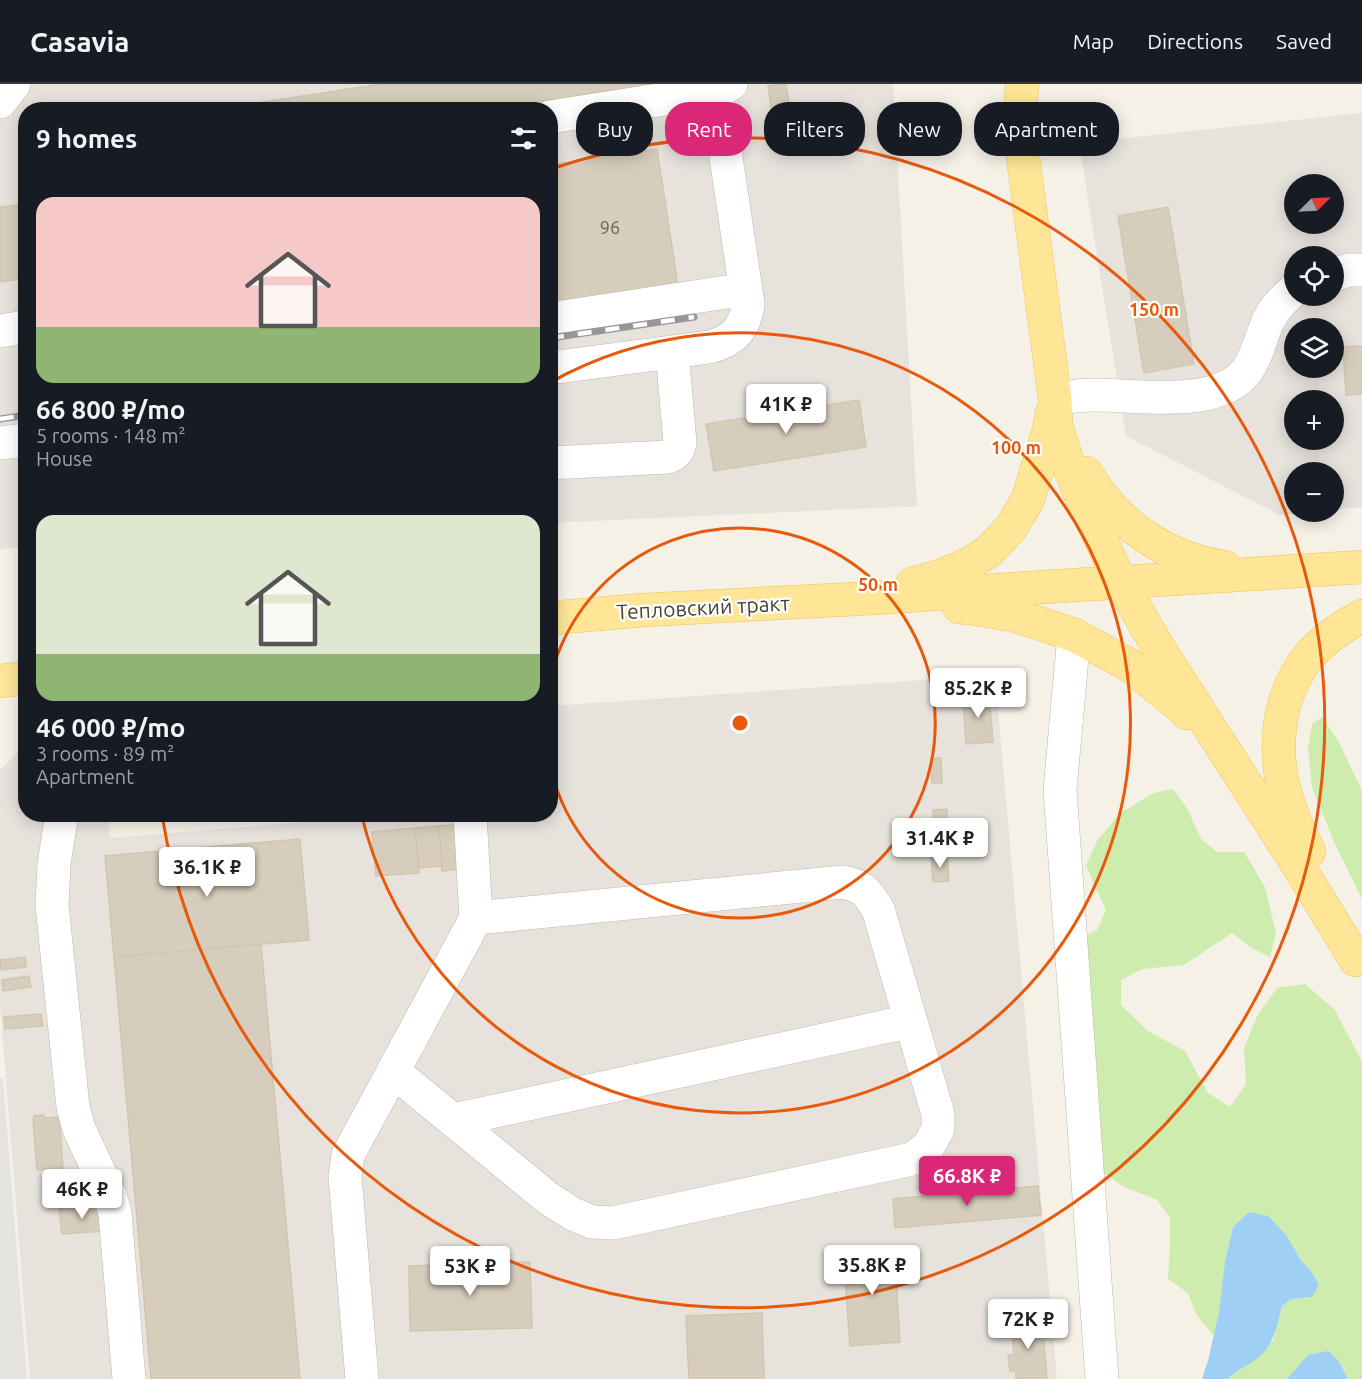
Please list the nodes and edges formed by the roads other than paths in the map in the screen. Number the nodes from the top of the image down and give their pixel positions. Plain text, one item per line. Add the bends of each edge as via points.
1 (14, 84) edge
2 (1013, 84) edge
3 (1022, 84) edge
4 (723, 87) edge
5 (0, 102) edge
6 (1016, 102) edge
7 (1021, 102) edge
8 (558, 116) edge
9 (1023, 156) edge
10 (1362, 270) edge
11 (1344, 271) edge
12 (746, 289) junction
13 (1284, 298) edge
14 (558, 318) edge
15 (18, 328) edge
16 (0, 331) edge
17 (672, 352) junction
18 (558, 367) edge
19 (1055, 399) junction
20 (18, 441) edge
21 (0, 443) edge
22 (558, 463) edge
23 (1362, 567) edge
24 (1304, 571) junction
25 (1121, 583) junction
26 (855, 599) junction
27 (1362, 616) edge
28 (558, 617) edge
29 (1074, 635) junction
30 (18, 679) edge
31 (0, 681) edge
32 (1218, 741) junction
33 (61, 822) edge
34 (470, 822) edge
35 (476, 918) junction
36 (1359, 966) edge
37 (911, 1021) junction
38 (393, 1071) junction
39 (454, 1120) junction
40 (129, 1379) edge
41 (362, 1379) edge
42 (1102, 1379) edge

1 - 5 lane
2 - 6 main road
3 - 7 main road
4 - 8 lane
4 - 12 lane
9 - 19 main road
10 - 11 lane
12 - 14 lane
12 - 17 lane via 747,317 733,336 723,343
13 - 19 lane via 1269,319 1245,372 1229,386 1174,398 1089,394
15 - 16 lane
17 - 18 lane
17 - 22 lane via 680,443 675,454
19 - 24 main road via 1091,482 1109,507 1140,533 1177,554 1222,566
19 - 25 main road via 1056,425 1067,461
19 - 26 main road via 1028,499 1011,528 969,564 944,575
20 - 21 lane
23 - 24 main road
24 - 25 main road
25 - 26 main road
25 - 32 main road
26 - 28 main road, Тепловский тракт
26 - 29 main road via 972,608 1017,616
27 - 36 main road via 1310,655 1294,679 1283,708 1278,741 1288,804
29 - 32 main road via 1129,664
29 - 42 lane via 1060,790
30 - 31 main road
32 - 36 main road
33 - 40 lane via 52,905 73,1107 115,1213
34 - 35 lane
35 - 37 lane via 843,882 857,884 878,909
35 - 38 lane
37 - 39 lane
37 - 39 lane via 938,1114 938,1130 928,1148 912,1159 613,1223 592,1222 573,1215 549,1198
38 - 39 lane
38 - 41 lane via 348,1155 345,1176

